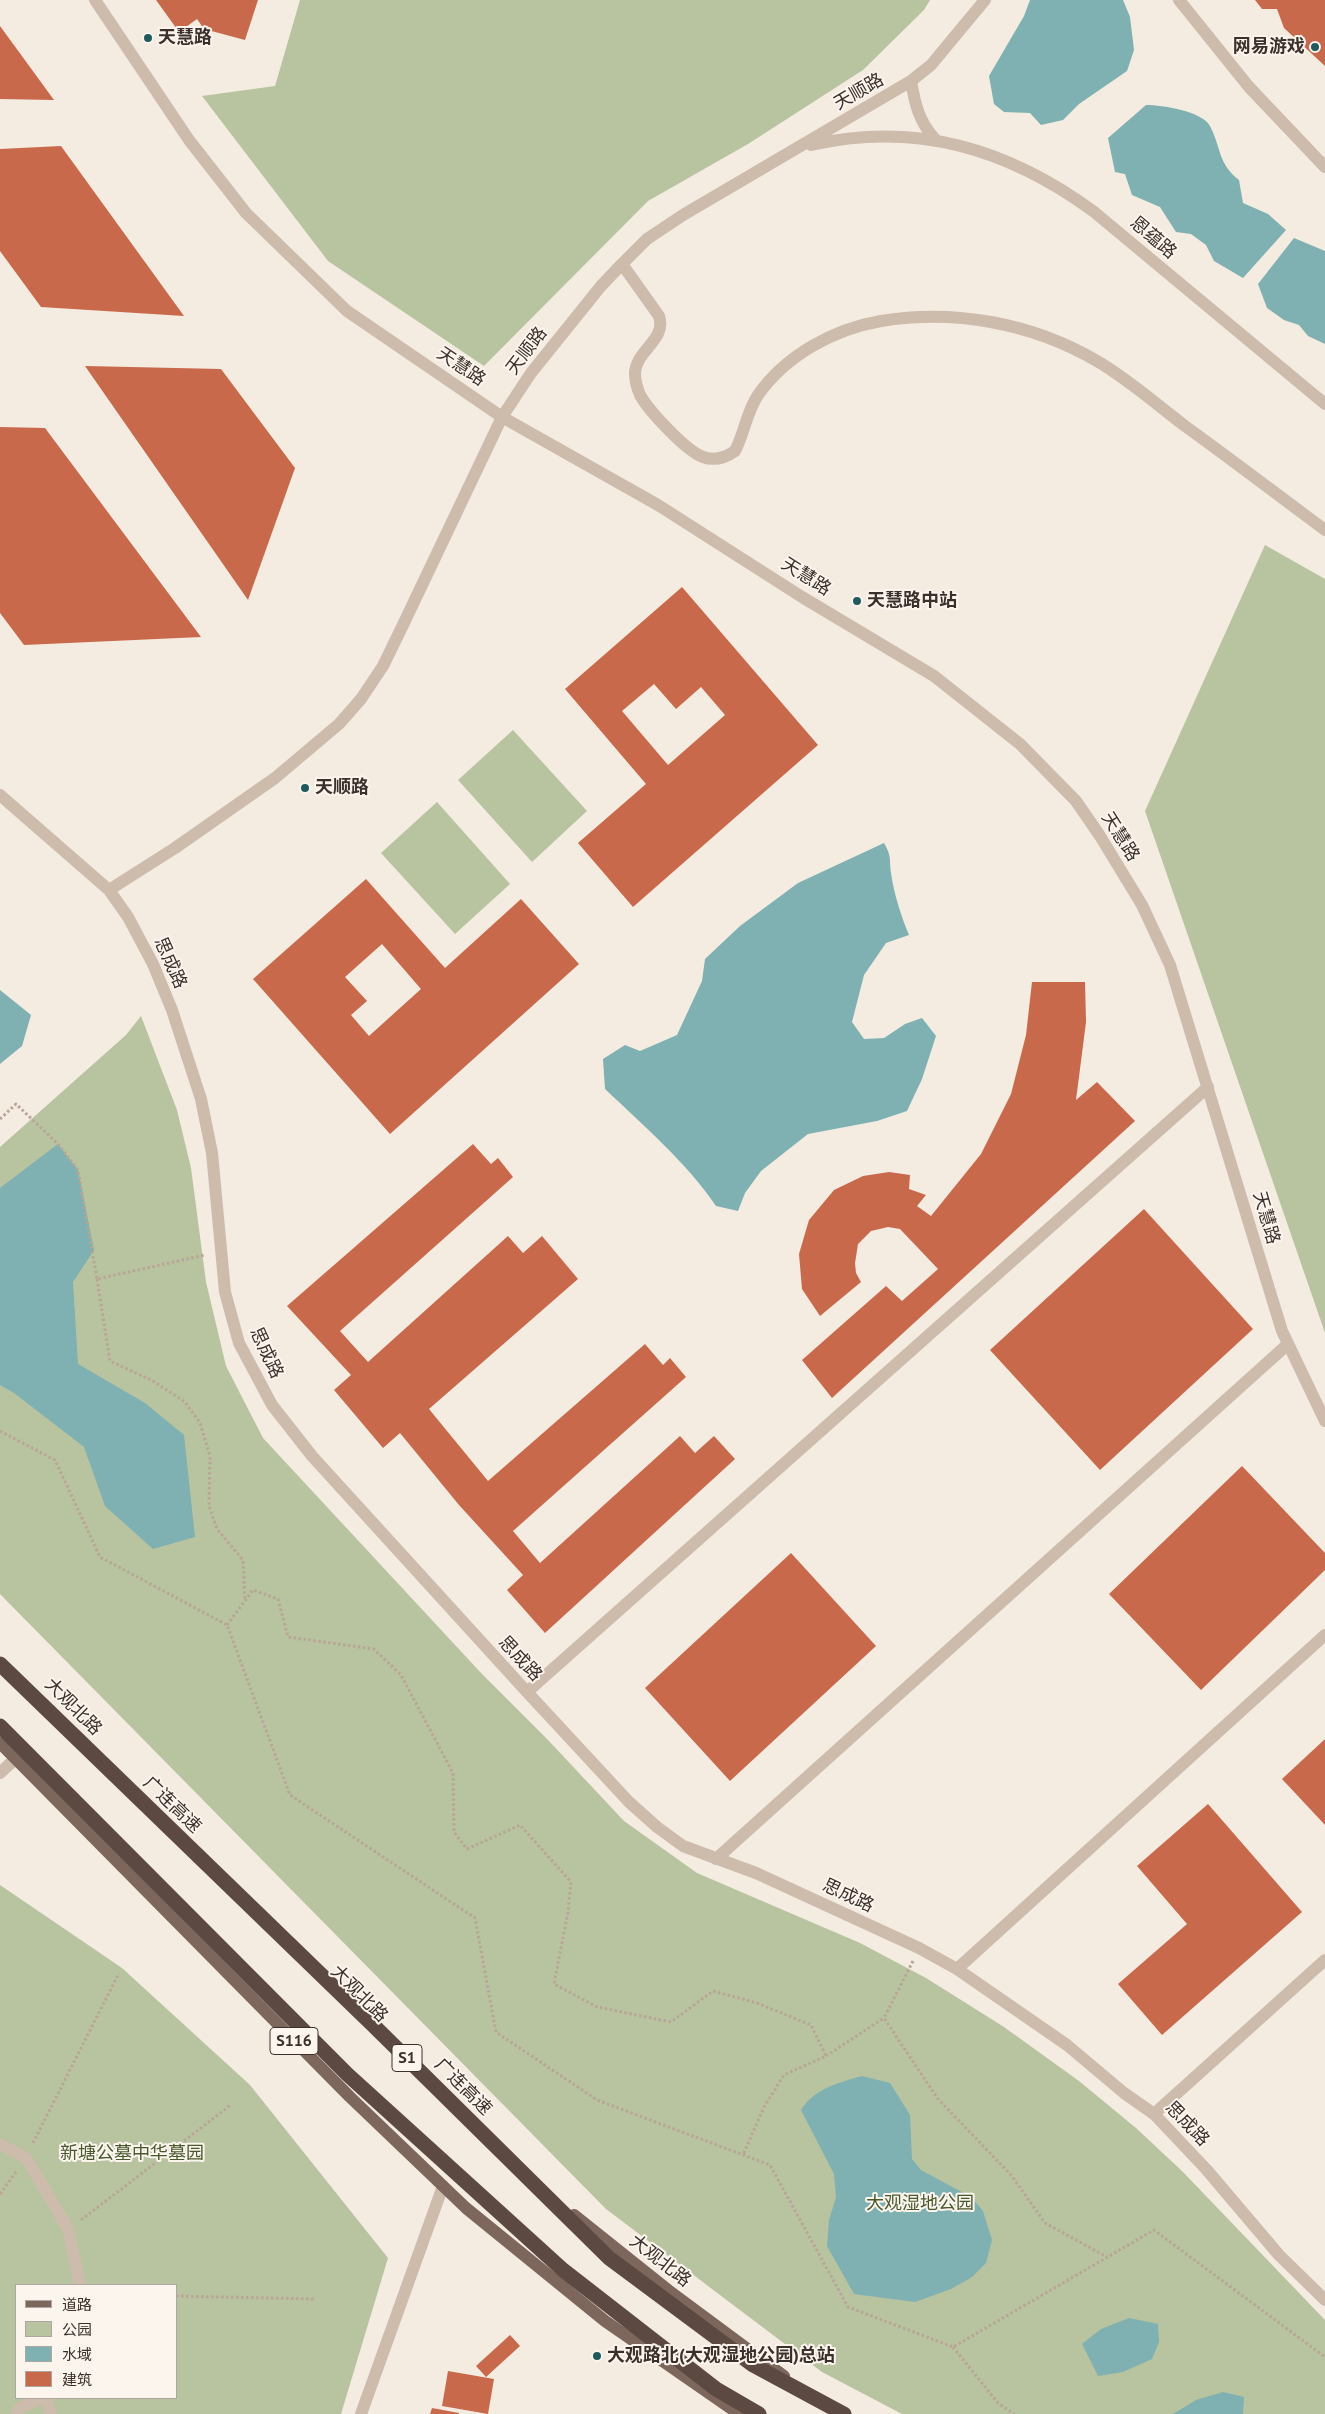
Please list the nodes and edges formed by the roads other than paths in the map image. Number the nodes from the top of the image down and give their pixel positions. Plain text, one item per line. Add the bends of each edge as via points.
1 (96, 0) edge
2 (985, 0) edge
3 (1179, 0) edge
4 (911, 82) junction
5 (935, 139) junction
6 (802, 147) junction
7 (1325, 167) edge
8 (622, 264) junction
9 (1325, 404) edge
10 (502, 417) junction
11 (1325, 530) edge
12 (0, 795) edge
13 (109, 890) junction
14 (1208, 1088) junction
15 (1288, 1344) junction
16 (1325, 1421) edge
17 (1325, 1635) edge
18 (0, 1658) edge
19 (0, 1664) edge
20 (526, 1692) junction
21 (0, 1726) edge
22 (0, 1743) edge
23 (15, 1759) junction
24 (0, 1773) edge
25 (716, 1859) junction
26 (1325, 1960) edge
27 (957, 1969) junction
28 (1154, 2114) junction
29 (0, 2144) edge
30 (443, 2186) junction
31 (80, 2284) edge
32 (1325, 2300) edge
33 (39, 2399) edge
34 (46, 2399) edge
35 (825, 2410) edge
36 (17, 2414) edge
37 (51, 2414) edge
38 (361, 2414) edge
39 (739, 2414) edge
40 (759, 2414) edge
41 (840, 2414) edge
42 (844, 2414) edge

1 - 10 street, 天慧路 via 189,140 246,213 347,311
2 - 4 street, 天顺路 via 931,65
3 - 7 street via 1249,87
4 - 5 street via 919,117
4 - 6 street, 天顺路
5 - 6 street, 恩蕴路 via 840,138
5 - 9 street, 恩蕴路 via 987,153 1063,189
6 - 8 street, 天顺路 via 647,239
8 - 10 street, 天顺路 via 531,373
8 - 11 street via 659,316 661,324 658,335 638,361 635,371 637,387 649,407 694,453 703,457 719,459 735,451 757,397 774,376 807,349 845,330 871,323 901,318 964,317 1036,333 1098,362
10 - 13 street, 天顺路 via 383,666 361,699 319,742 276,778
10 - 14 street, 天慧路 via 658,505 934,676 1032,755 1076,802 1142,905 1170,965
12 - 13 street, 思成路
13 - 20 street, 思成路 via 128,917 153,964 201,1099 212,1153 225,1292 239,1343 272,1405 312,1456
14 - 15 street, 天慧路 via 1270,1295
14 - 20 street
15 - 16 street, 天慧路
15 - 25 street
17 - 27 street
18 - 35 main road, 大观北路 via 446,2105 549,2195
19 - 42 highway, 广连高速 / S1, bridge via 609,2258 753,2364
20 - 25 street, 思成路 via 629,1802 657,1827 684,1846
21 - 40 highway via 347,2074 563,2270 716,2389
22 - 23 main road, S116
23 - 24 street
23 - 30 main road, S116 via 350,2097
25 - 27 street, 思成路 via 764,1877
26 - 28 street
27 - 28 street, 思成路 via 1067,2045
28 - 32 street, 思成路 via 1280,2255
29 - 31 street via 26,2158 68,2229
30 - 38 street
30 - 39 main road, S116 via 535,2266 605,2321
33 - 36 street via 20,2408
34 - 37 street
35 - 41 main road, 大观北路

